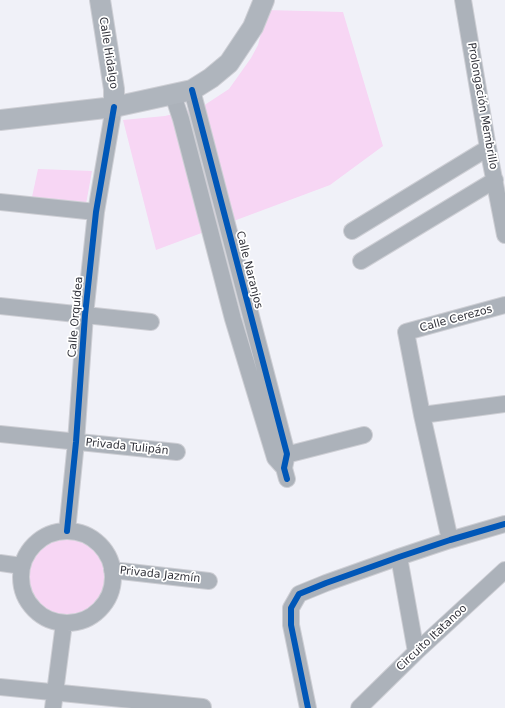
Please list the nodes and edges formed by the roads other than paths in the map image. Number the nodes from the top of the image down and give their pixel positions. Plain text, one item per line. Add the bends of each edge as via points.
1 (100, 0) edge
2 (264, 0) edge
3 (463, 0) edge
4 (192, 90) junction
5 (173, 95) junction
6 (114, 107) junction
7 (0, 120) edge
8 (488, 148) junction
9 (212, 166) junction
10 (194, 171) junction
11 (495, 180) junction
12 (0, 202) edge
13 (96, 212) junction
14 (352, 232) dead end
15 (505, 235) edge
16 (361, 261) dead end
17 (505, 305) edge
18 (0, 306) edge
19 (85, 315) junction
20 (250, 315) junction
21 (233, 319) junction
22 (151, 322) dead end
23 (505, 404) edge
24 (422, 415) junction
25 (0, 434) edge
26 (364, 434) dead end
27 (76, 442) junction
28 (177, 452) dead end
29 (283, 465) junction
30 (505, 524) edge
31 (67, 531) junction
32 (450, 540) junction
33 (399, 557) junction
34 (0, 563) edge
35 (22, 566) junction
36 (112, 570) junction
37 (505, 570) edge
38 (209, 581) dead end
39 (64, 623) junction
40 (416, 652) junction
41 (0, 687) edge
42 (54, 700) edge
43 (203, 707) dead end
44 (308, 708) edge
45 (359, 708) edge

1 - 6 main road, Calle Hidalgo via 114,88
2 - 4 main road via 253,27 229,63
3 - 8 street, Prolongación Membrillo
4 - 5 main road
4 - 9 street, Calle Naranjos
5 - 6 main road
5 - 10 street
6 - 7 main road
6 - 13 street, Calle Orquídea
8 - 11 street, Prolongación Membrillo
8 - 14 street
9 - 10 street
9 - 20 street, Calle Naranjos
10 - 21 street
11 - 15 street, Prolongación Membrillo
11 - 16 street
12 - 13 street
13 - 19 street, Calle Orquídea
17 - 24 street, Calle Cerezos via 406,332
18 - 19 street
19 - 22 street
19 - 27 street, Calle Orquídea
20 - 21 street
20 - 29 street, Calle Naranjos
21 - 29 street
23 - 24 street
24 - 32 street
25 - 27 street, Privada Tulipán
26 - 29 street
27 - 28 street, Privada Tulipán
27 - 31 street, Calle Orquídea
30 - 32 street
31 - 35 street via 52,534 38,541 28,552
31 - 36 street via 78,532 97,542 104,550
32 - 33 street
33 - 40 street
33 - 44 street via 299,594 291,608 291,625
34 - 35 street
35 - 39 street via 21,586 29,604 44,618
36 - 38 street, Privada Jazmín
36 - 39 street via 111,590 101,608 84,619
37 - 40 street, Circuito Itatanoo
39 - 42 street
40 - 45 street, Circuito Itatanoo
41 - 42 street
42 - 43 street

